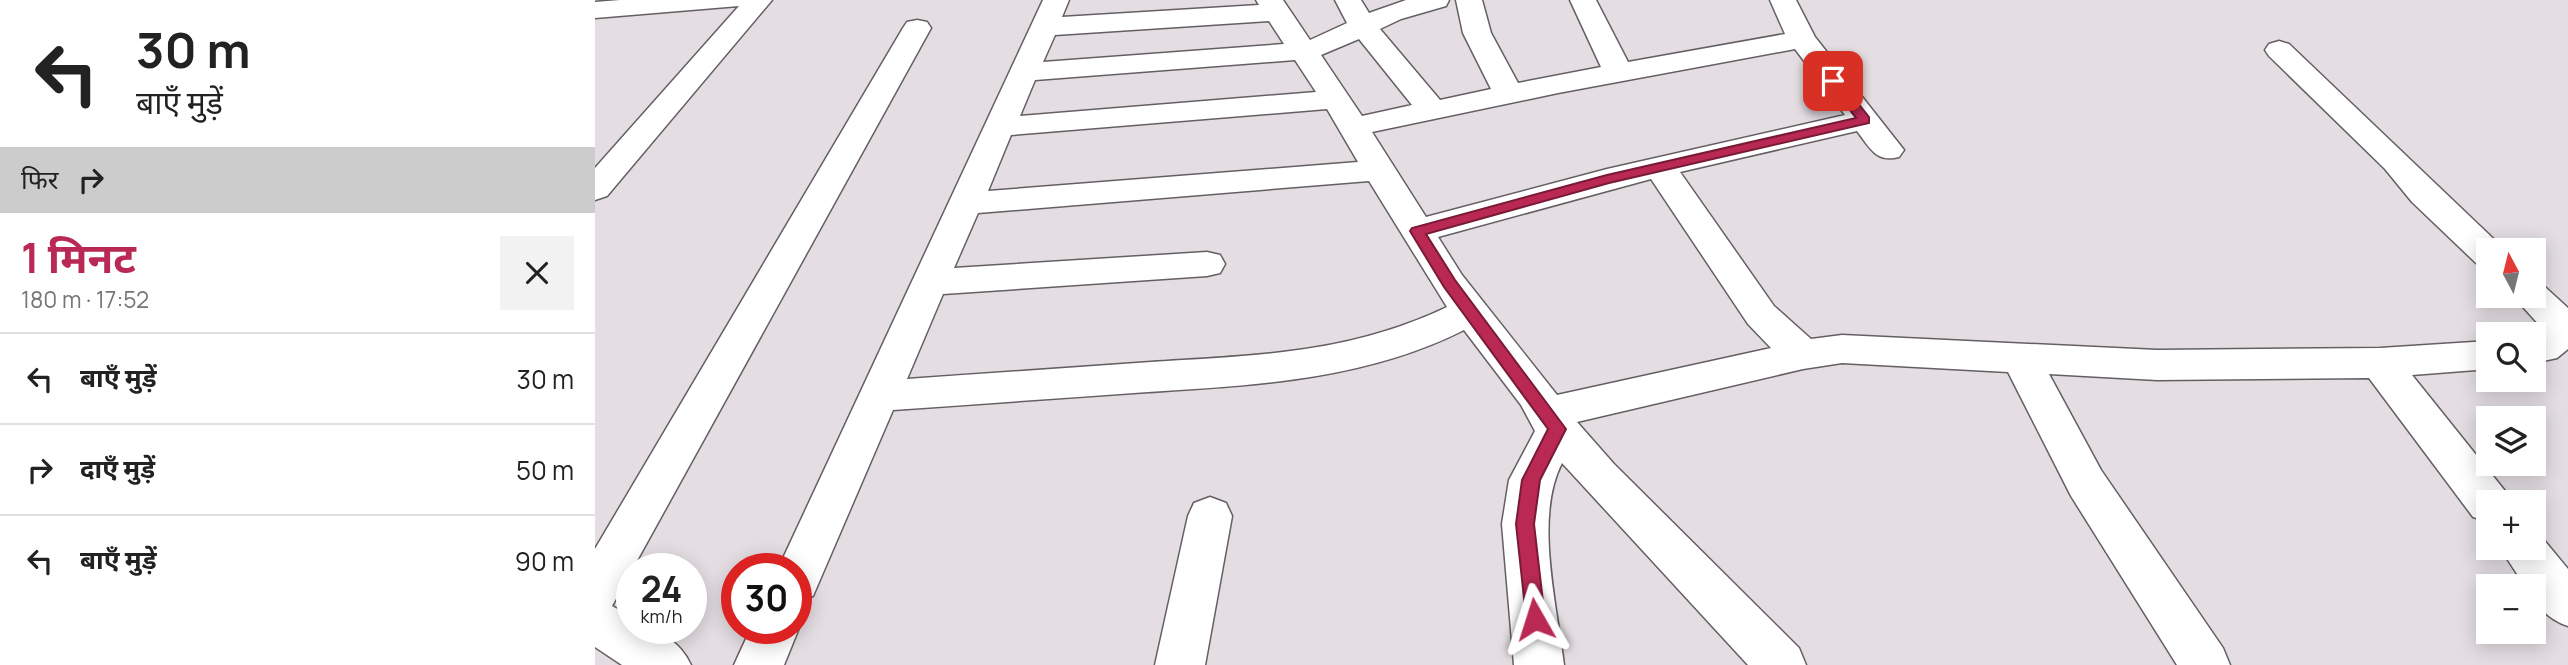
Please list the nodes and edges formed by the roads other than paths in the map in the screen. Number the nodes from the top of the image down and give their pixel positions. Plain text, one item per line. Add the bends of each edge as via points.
1 (732, 0) edge
2 (759, 0) edge
3 (1436, 0) edge
4 (1469, 0) edge
5 (1583, 0) edge
6 (1783, 0) edge
7 (1273, 6) edge
8 (605, 11) edge
9 (1355, 12) edge
10 (1050, 13) edge
11 (917, 28) dead end
12 (1802, 39) junction
13 (2279, 50) dead end
14 (1302, 51) junction
15 (1023, 72) junction
16 (1619, 73) junction
17 (1509, 94) junction
18 (1432, 110) junction
19 (1344, 113) junction
20 (1864, 120) junction
21 (999, 127) junction
22 (1888, 150) dead end
23 (1660, 167) junction
24 (1379, 170) junction
25 (595, 189) edge
26 (966, 203) junction
27 (1417, 231) junction
28 (2476, 243) edge
29 (1207, 264) dead end
30 (931, 282) junction
31 (2548, 302) edge
32 (1471, 311) junction
33 (2546, 346) edge
34 (1803, 355) junction
35 (2476, 356) edge
36 (2021, 359) junction
37 (2379, 363) junction
38 (880, 396) junction
39 (1551, 421) junction
40 (2478, 490) edge
41 (1210, 516) dead end
42 (809, 553) edge
43 (2532, 560) edge
44 (595, 592) edge
45 (2568, 605) edge
46 (595, 621) edge
47 (768, 644) edge
48 (666, 665) edge
49 (759, 665) edge
50 (1180, 665) edge
51 (1539, 665) edge
52 (1781, 665) edge
53 (2205, 665) edge

1 - 8 street
2 - 25 street
3 - 9 street
4 - 17 street via 1477,33
5 - 16 street
6 - 12 street
7 - 10 street
7 - 14 street
9 - 14 street via 1324,45
9 - 18 street
10 - 15 street
11 - 44 street
12 - 16 street
12 - 20 street
13 - 28 street
14 - 15 street
14 - 19 street
15 - 21 street
16 - 17 street
17 - 18 street
18 - 19 street
19 - 21 street
19 - 24 street
20 - 22 street
20 - 23 street
21 - 26 street
23 - 27 street
23 - 34 street via 1761,316
24 - 26 street
24 - 27 street
26 - 30 street
27 - 32 street
29 - 30 street
30 - 38 street
31 - 33 street via 2563,332
32 - 38 street via 1386,348 1286,368
32 - 39 street
34 - 36 street via 1842,349
34 - 39 street
35 - 37 street
36 - 37 street via 2157,365
36 - 53 street via 2087,483
37 - 40 street
38 - 42 street
39 - 51 street via 1531,480 1525,524
39 - 52 street
41 - 50 street
43 - 45 street
46 - 48 street
47 - 49 street

